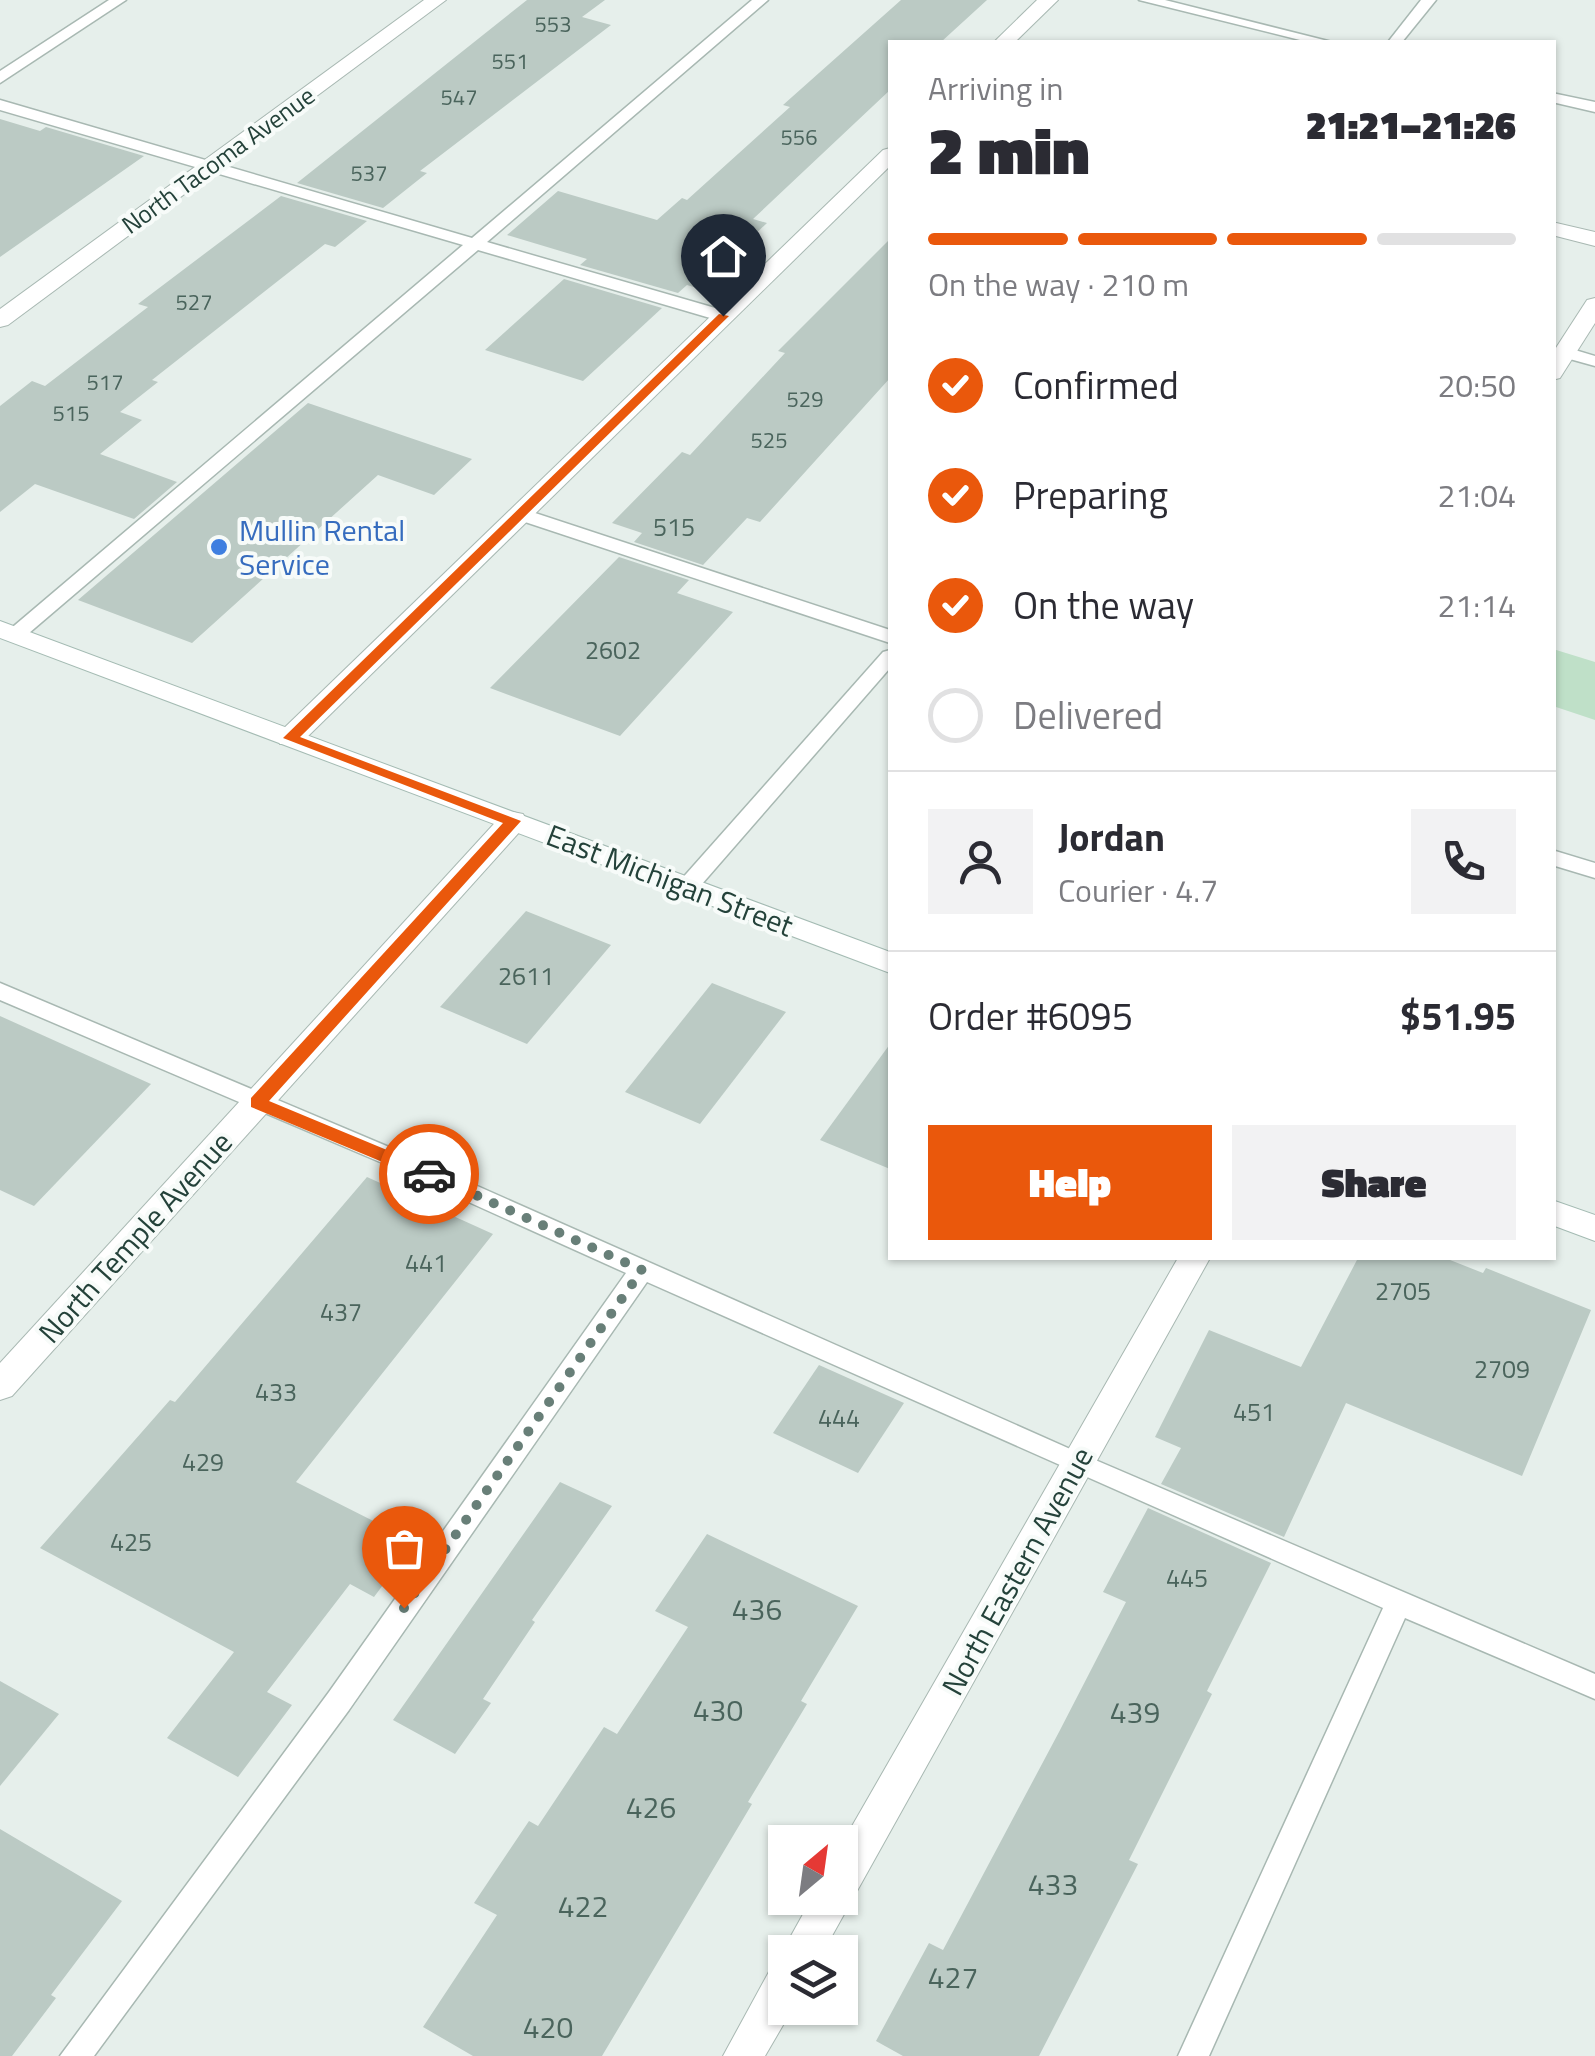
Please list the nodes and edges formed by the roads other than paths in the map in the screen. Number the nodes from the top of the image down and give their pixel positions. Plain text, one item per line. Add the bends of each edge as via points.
1 (118, 0) edge
2 (436, 0) edge
3 (761, 0) edge
4 (1048, 0) edge
5 (1146, 0) edge
6 (1429, 0) edge
7 (1006, 40) edge
8 (1316, 40) edge
9 (1397, 40) edge
10 (0, 78) edge
11 (1556, 98) edge
12 (0, 104) edge
13 (1595, 107) edge
14 (888, 156) edge
15 (210, 166) junction
16 (1556, 229) edge
17 (1595, 239) edge
18 (476, 243) junction
19 (1595, 305) edge
20 (723, 316) junction
21 (0, 320) edge
22 (1595, 361) edge
23 (1559, 362) edge
24 (520, 514) junction
25 (8, 632) edge
26 (888, 635) edge
27 (888, 658) edge
28 (290, 738) junction
29 (513, 821) junction
30 (1556, 858) edge
31 (1595, 872) edge
32 (687, 887) junction
33 (888, 961) edge
34 (0, 991) edge
35 (257, 1103) junction
36 (1556, 1213) edge
37 (1595, 1228) edge
38 (1193, 1260) edge
39 (642, 1270) junction
40 (0, 1386) edge
41 (1077, 1464) junction
42 (1399, 1602) junction
43 (1595, 1687) edge
44 (858, 1852) edge
45 (768, 2012) edge
46 (75, 2056) edge
47 (743, 2056) edge
48 (1193, 2056) edge

1 - 10 lane
2 - 15 street, North Tacoma Avenue
3 - 18 lane
4 - 7 street
5 - 8 lane
6 - 9 lane
11 - 13 lane
12 - 15 lane
14 - 20 street
15 - 18 lane
15 - 21 street, North Tacoma Avenue
16 - 17 street
18 - 20 lane
18 - 25 lane
19 - 23 street
20 - 24 street
22 - 23 lane
24 - 26 lane
24 - 28 street
25 - 28 street, East Michigan Street
27 - 32 lane
28 - 29 street, East Michigan Street
29 - 32 street, East Michigan Street
29 - 35 street, North Temple Avenue
30 - 31 lane
32 - 33 street, East Michigan Street
34 - 35 lane
35 - 39 lane
35 - 40 street, North Temple Avenue
36 - 37 street
38 - 41 street, North Eastern Avenue
39 - 41 lane
39 - 46 lane via 339,1701
41 - 42 lane
41 - 44 street, North Eastern Avenue
42 - 43 lane
42 - 48 lane
45 - 47 street

